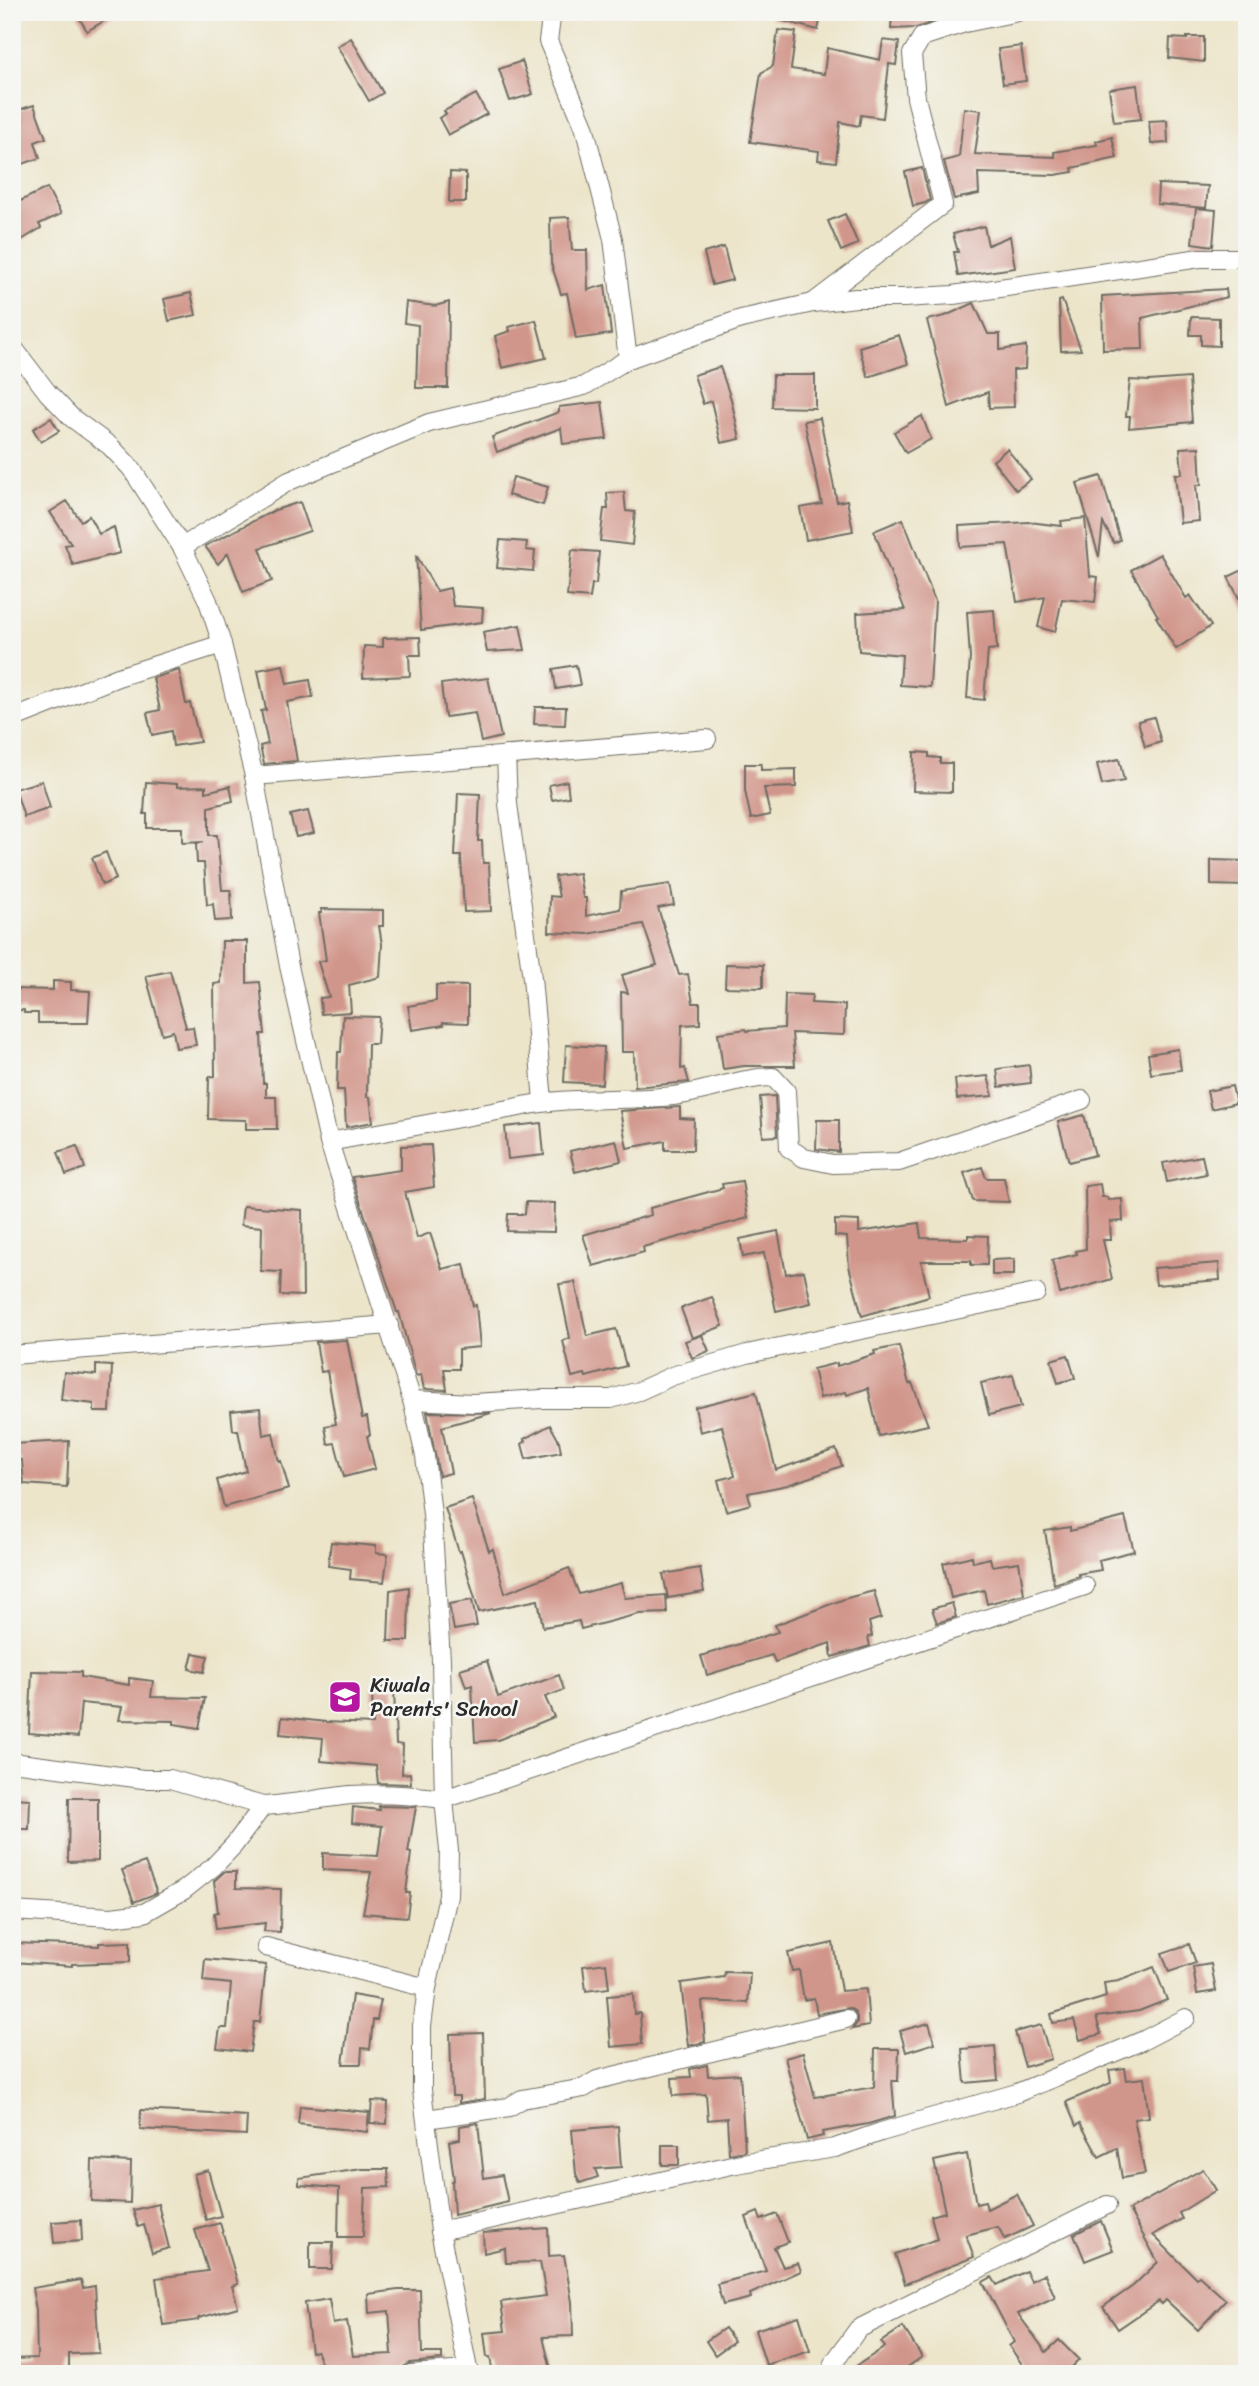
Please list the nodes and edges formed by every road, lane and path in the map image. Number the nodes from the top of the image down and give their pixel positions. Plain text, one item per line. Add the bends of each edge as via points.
1 (552, 12) edge
2 (1018, 12) edge
3 (1247, 258) edge
4 (813, 303) junction
5 (12, 346) edge
6 (628, 359) junction
7 (182, 547) junction
8 (222, 643) junction
9 (12, 719) edge
10 (707, 739) dead end
11 (506, 755) junction
12 (254, 776) junction
13 (1082, 1100) dead end
14 (543, 1101) junction
15 (329, 1142) junction
16 (1036, 1293) dead end
17 (389, 1325) junction
18 (12, 1355) edge
19 (412, 1400) junction
20 (1085, 1586) dead end
21 (12, 1762) edge
22 (444, 1799) junction
23 (263, 1806) junction
24 (12, 1912) edge
25 (266, 1947) dead end
26 (428, 1988) junction
27 (1186, 2018) dead end
28 (846, 2019) dead end
29 (426, 2119) junction
30 (1107, 2205) dead end
31 (440, 2231) junction
32 (468, 2372) edge
33 (410, 2374) edge
34 (831, 2374) edge

1 - 6 street via 548,41 584,126 613,239
2 - 4 street via 922,37 912,54 916,98 943,204
3 - 4 street via 1200,258 953,295
4 - 6 street via 741,319
5 - 7 street via 72,418 131,468
6 - 7 street via 584,386 429,423 289,481
7 - 8 street
8 - 9 street
8 - 12 street
10 - 11 street
11 - 12 street
11 - 14 street
12 - 15 street via 289,966
13 - 14 street via 899,1162 833,1164 804,1158 789,1149 786,1091 774,1077 663,1097
14 - 15 street
15 - 17 street
16 - 19 street via 747,1354 611,1399
17 - 18 street
17 - 19 street
19 - 22 street via 432,1514
20 - 22 street
21 - 23 street via 170,1779
22 - 23 street via 351,1795
22 - 26 street via 448,1896
23 - 24 street via 213,1867 144,1913 111,1917
25 - 26 street
26 - 29 street via 422,2026
27 - 31 street via 1017,2093 835,2148 736,2164
28 - 29 street via 597,2080 584,2088 522,2099 509,2107
29 - 31 street
30 - 34 street via 858,2329
31 - 32 street
32 - 33 street

